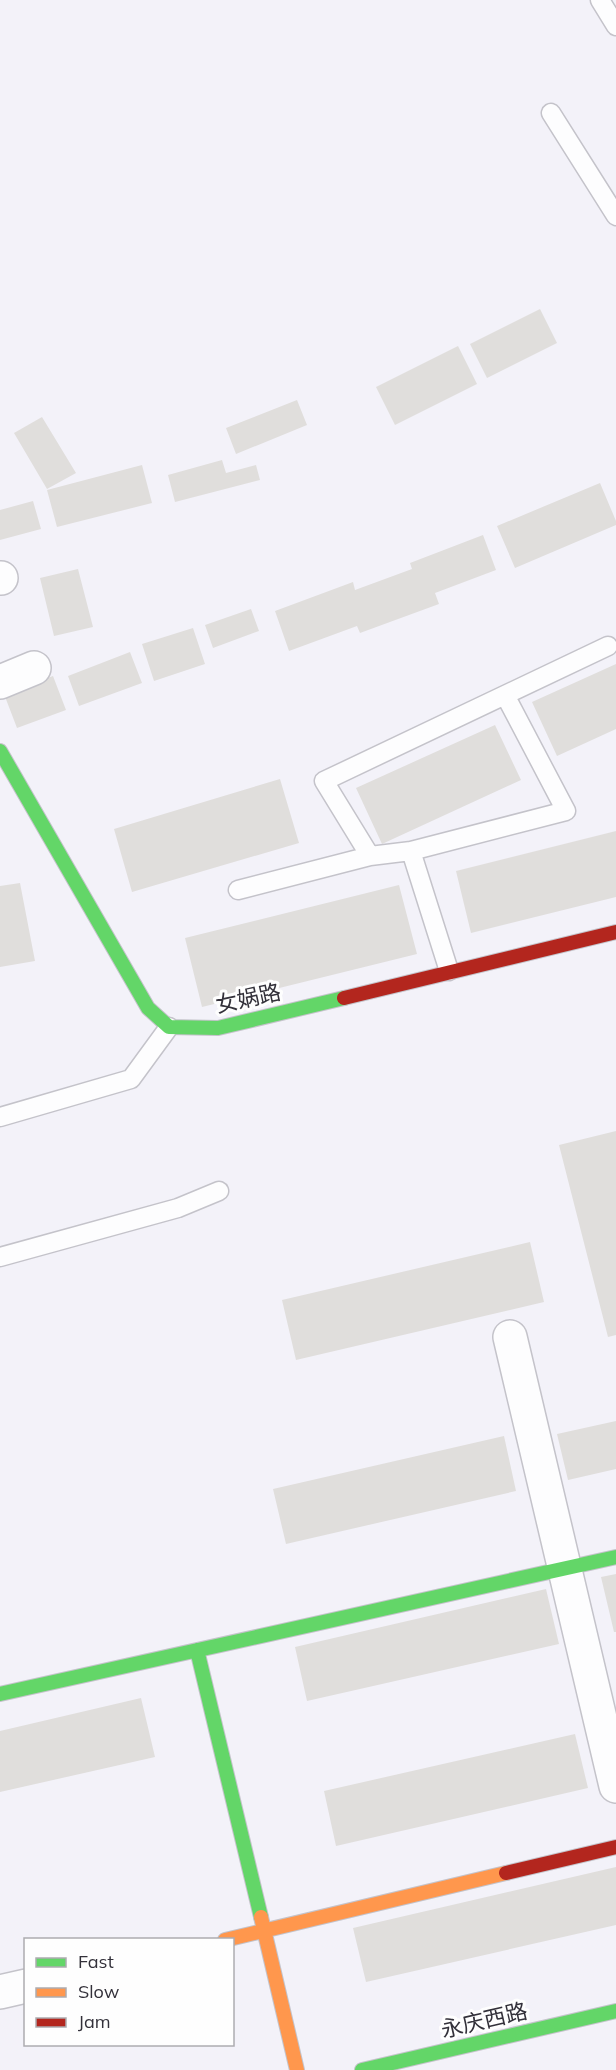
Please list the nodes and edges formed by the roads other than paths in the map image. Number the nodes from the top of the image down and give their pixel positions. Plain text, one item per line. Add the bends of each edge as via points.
1 (600, 0) edge
2 (616, 26) edge
3 (551, 113) dead end
4 (616, 216) edge
5 (608, 646) dead end
6 (34, 668) dead end
7 (0, 682) edge
8 (505, 695) junction
9 (0, 751) edge
10 (411, 851) junction
11 (370, 856) junction
12 (238, 890) dead end
13 (616, 932) edge
14 (448, 971) junction
15 (169, 1027) junction
16 (0, 1117) edge
17 (219, 1191) dead end
18 (0, 1257) edge
19 (510, 1337) dead end
20 (616, 1557) edge
21 (564, 1569) junction
22 (197, 1650) junction
23 (0, 1694) edge
24 (616, 1786) edge
25 (616, 1846) edge
26 (264, 1930) junction
27 (233, 1938) edge
28 (24, 1986) edge
29 (0, 1992) edge
30 (616, 2011) edge
31 (297, 2070) edge
32 (362, 2070) edge

1 - 2 lane
3 - 4 lane
5 - 8 lane
6 - 7 street
8 - 10 lane via 566,811
8 - 11 lane via 324,781
9 - 15 street via 148,1008
10 - 11 lane
10 - 14 lane
11 - 12 lane
13 - 14 street, 女娲路
14 - 15 street, 女娲路 via 218,1028
15 - 16 lane via 131,1079
17 - 18 lane via 178,1208
19 - 21 street
20 - 21 street
21 - 22 street
21 - 24 street
22 - 23 street
22 - 26 street
25 - 26 street
26 - 27 street
26 - 31 street
28 - 29 street
30 - 32 street, 永庆西路

